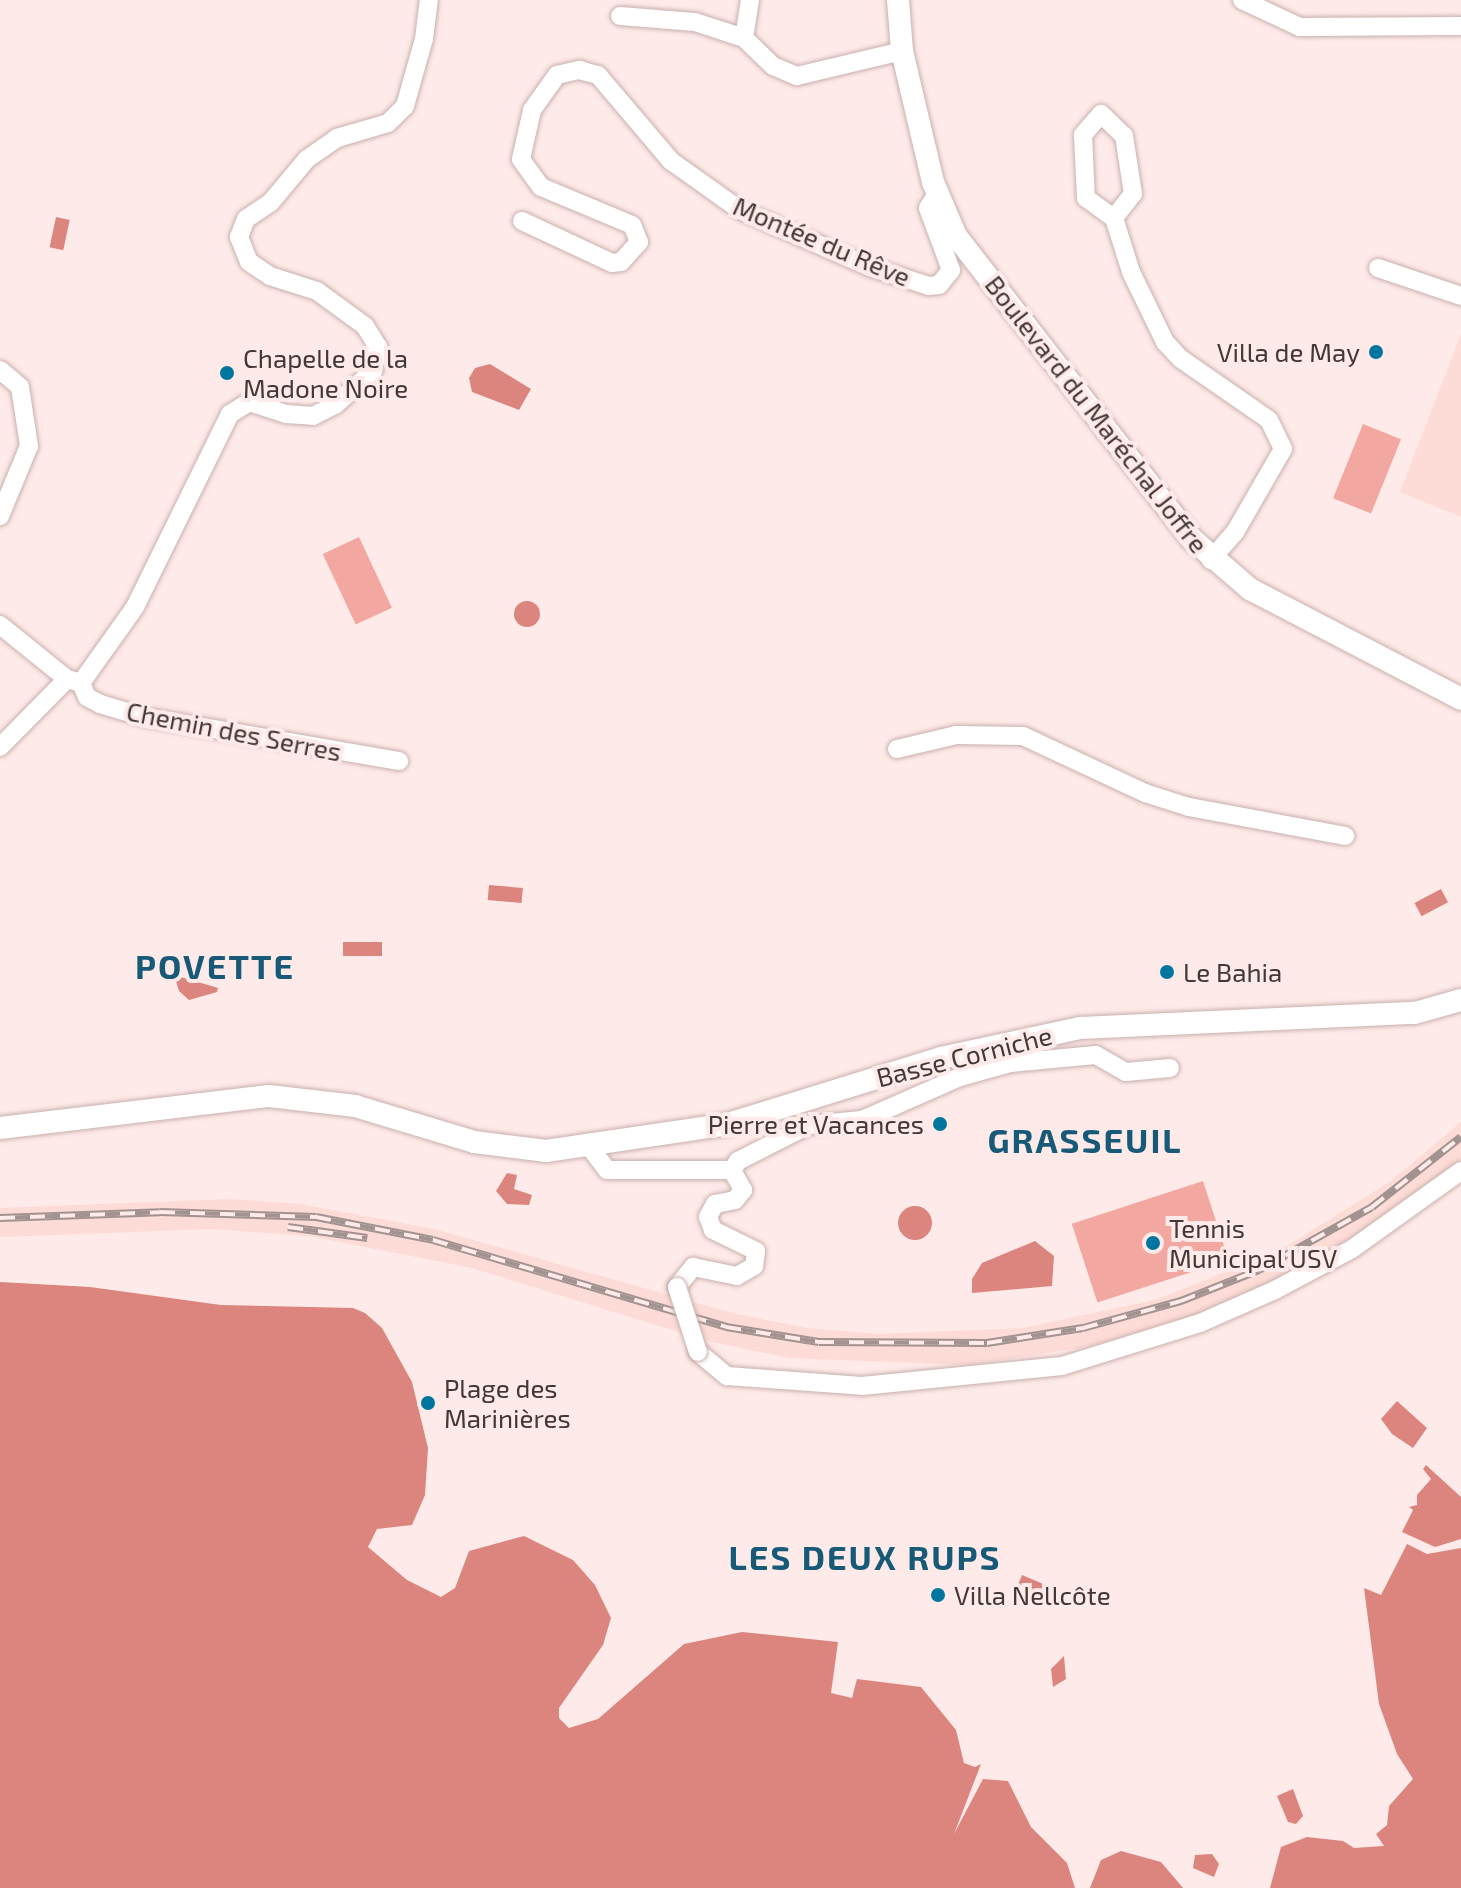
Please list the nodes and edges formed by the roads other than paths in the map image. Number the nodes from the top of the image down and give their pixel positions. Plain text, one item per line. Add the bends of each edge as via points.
1 (429, 0) edge
2 (750, 0) edge
3 (898, 0) edge
4 (1242, 0) edge
5 (620, 16) dead end
6 (1461, 26) edge
7 (744, 38) junction
8 (902, 51) junction
9 (937, 194) junction
10 (1114, 218) junction
11 (522, 221) dead end
12 (1378, 268) dead end
13 (1461, 296) edge
14 (0, 370) edge
15 (0, 516) edge
16 (1211, 560) junction
17 (0, 625) edge
18 (74, 681) junction
19 (1461, 699) edge
20 (0, 747) edge
21 (897, 749) dead end
22 (399, 761) dead end
23 (1345, 836) dead end
24 (1461, 1000) edge
25 (1415, 1013) junction
26 (1461, 1017) edge
27 (1170, 1068) dead end
28 (0, 1128) edge
29 (589, 1146) junction
30 (732, 1170) junction
31 (1461, 1171) edge

1 - 18 street via 405,106 388,123 337,138 307,159 271,202 246,219 239,237 249,262 270,276 317,291 365,326 378,347 373,371 313,416 249,402 230,414 135,607
2 - 7 street
3 - 8 main road, Boulevard du Maréchal Joffre
4 - 6 street via 1300,27
5 - 7 street via 695,22
7 - 8 street via 773,66 797,76
8 - 9 main road, Boulevard du Maréchal Joffre
9 - 11 street, Montée du Rêve via 928,208 951,270 939,285 929,286 870,267 740,210 671,161 598,75 579,70 557,75 532,110 521,159 541,187 632,225 639,242 621,262 612,263
9 - 16 main road, Boulevard du Maréchal Joffre via 956,236
10 - 10 street via 1086,198 1083,135 1101,114 1124,136 1133,194
10 - 16 street via 1131,272 1165,342 1269,420 1283,449 1235,532
12 - 13 street
14 - 15 street via 20,387 29,436 27,457
16 - 19 main road, Boulevard du Maréchal Joffre via 1262,596
17 - 18 street, Chemin des Serres
18 - 20 street
18 - 22 street, Chemin des Serres via 100,704 144,717
21 - 23 street via 956,735 1023,736 1145,793 1189,807
24 - 25 main road, Basse Corniche
25 - 26 main road
25 - 29 main road, Basse Corniche via 1080,1028 941,1058 728,1124
27 - 30 street via 1126,1072 1096,1055 1010,1063 960,1077 862,1120 809,1125 738,1161
28 - 29 main road, Basse Corniche via 269,1096 355,1106 474,1142 524,1151
29 - 30 street via 607,1170
30 - 31 street, bridge via 743,1190 735,1200 715,1204 708,1217 713,1230 756,1251 754,1266 737,1276 693,1267 677,1287 698,1352 727,1376 749,1381 862,1386 1062,1366 1200,1323 1352,1249

